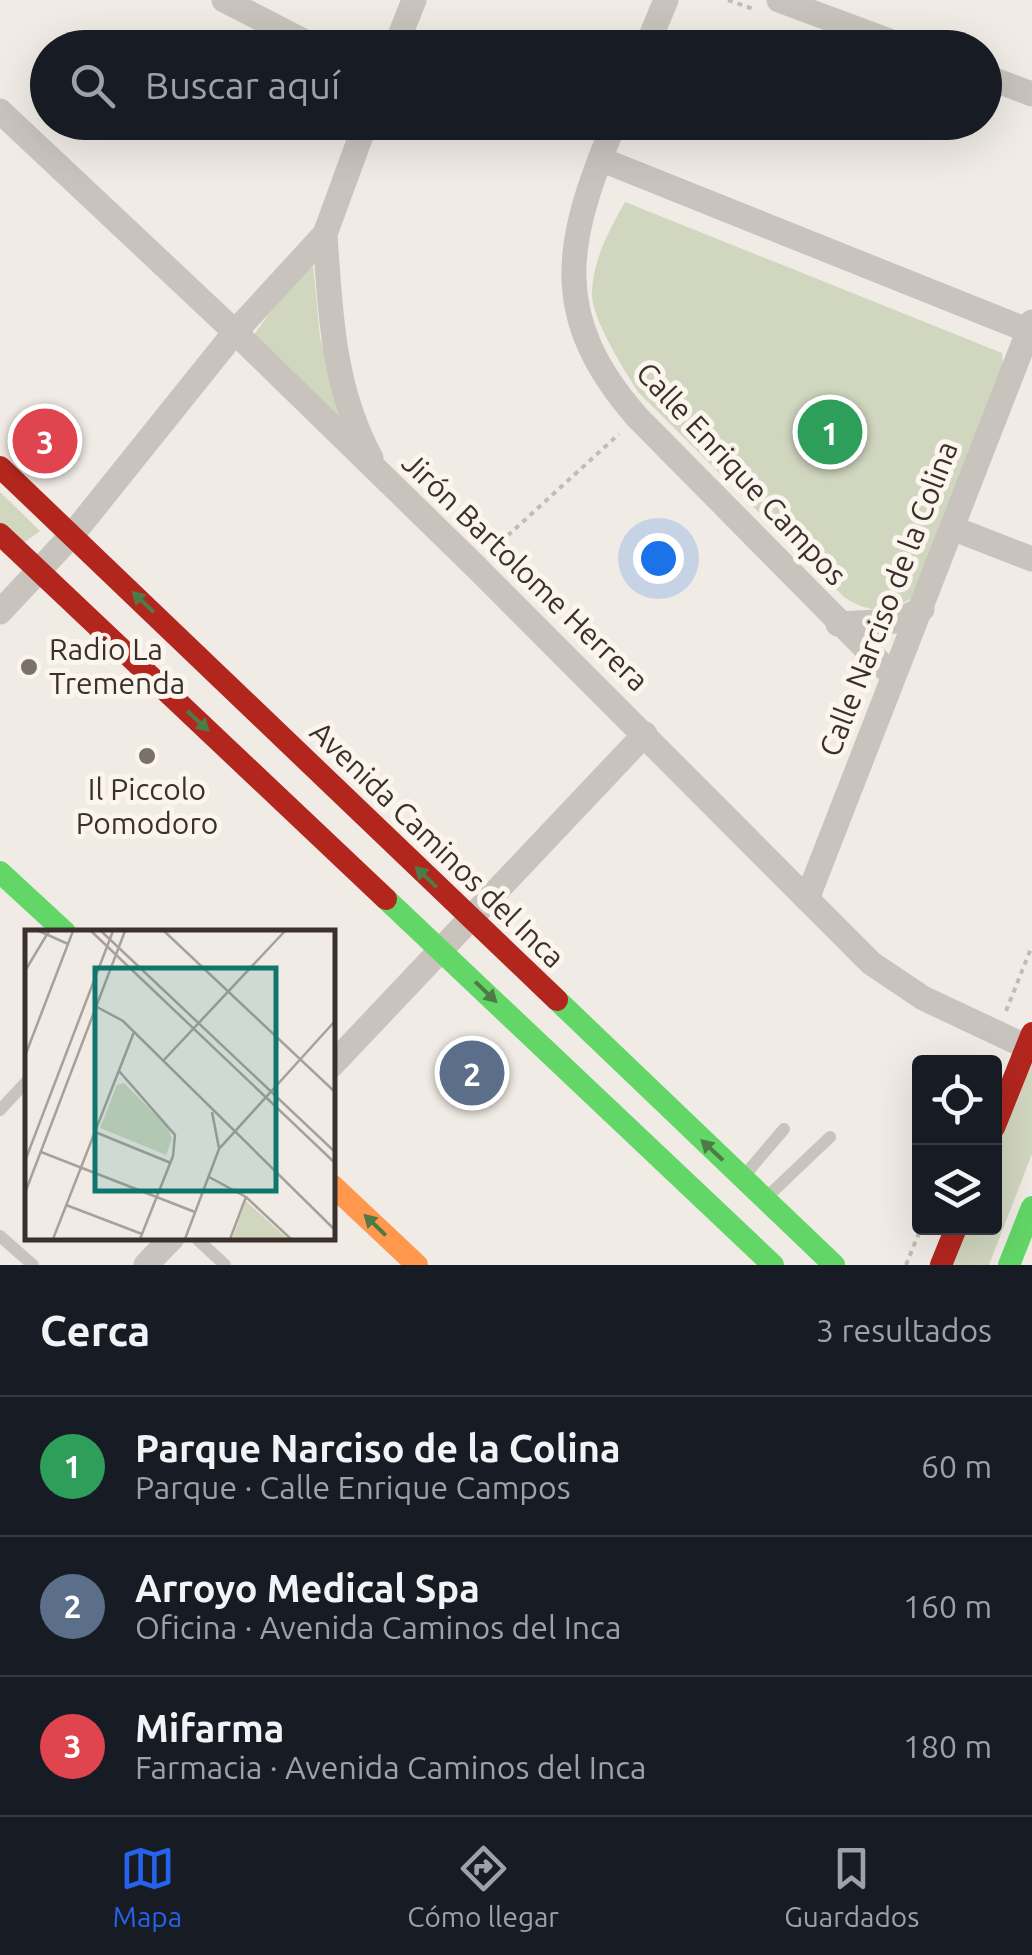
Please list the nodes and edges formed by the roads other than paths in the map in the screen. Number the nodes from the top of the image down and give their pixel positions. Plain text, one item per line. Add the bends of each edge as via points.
1 (224, 0) edge
2 (414, 0) edge
3 (666, 0) edge
4 (779, 0) edge
5 (280, 30) edge
6 (402, 30) edge
7 (654, 30) edge
8 (860, 30) edge
9 (1002, 83) edge
10 (1032, 94) edge
11 (0, 110) edge
12 (30, 138) edge
13 (32, 140) edge
14 (359, 140) edge
15 (608, 140) edge
16 (600, 158) junction
17 (325, 234) junction
18 (1030, 326) edge
19 (235, 332) junction
20 (0, 467) edge
21 (383, 479) junction
22 (952, 528) junction
23 (0, 534) edge
24 (73, 534) junction
25 (1032, 559) edge
26 (39, 570) junction
27 (922, 608) junction
28 (0, 612) edge
29 (838, 624) junction
30 (893, 676) junction
31 (645, 734) junction
32 (8, 884) edge
33 (807, 899) junction
34 (469, 919) junction
35 (62, 930) edge
36 (442, 950) junction
37 (1029, 1040) edge
38 (335, 1063) edge
39 (25, 1083) edge
40 (1002, 1108) edge
41 (0, 1110) edge
42 (784, 1129) dead end
43 (830, 1136) dead end
44 (742, 1178) junction
45 (335, 1187) edge
46 (764, 1199) junction
47 (1032, 1206) edge
48 (953, 1235) edge
49 (0, 1236) edge
50 (170, 1240) edge
51 (198, 1240) edge
52 (33, 1265) edge
53 (146, 1265) edge
54 (225, 1265) edge
55 (417, 1265) edge
56 (773, 1265) edge
57 (834, 1265) edge
58 (941, 1265) edge
59 (1009, 1265) edge

1 - 5 street
2 - 6 street
3 - 7 street
4 - 8 street
9 - 10 street
11 - 12 street, Jirón Bartolome Herrera
13 - 19 street, Jirón Bartolome Herrera
14 - 17 street
15 - 16 street, Calle Enrique Campos
16 - 18 street
16 - 29 street, Calle Enrique Campos via 576,234 574,276 587,346 637,417
17 - 19 street
17 - 21 street via 340,379 357,432
18 - 22 street, Calle Narciso de la Colina
19 - 21 street, Jirón Bartolome Herrera
19 - 24 street
20 - 24 main road, Avenida Caminos del Inca
21 - 31 street, Jirón Bartolome Herrera
22 - 25 street
22 - 27 street, Calle Narciso de la Colina
23 - 26 main road
24 - 26 street
34 -> 24 main road, Avenida Caminos del Inca
26 - 28 street
26 -> 36 main road
27 - 29 street via 897,621
27 - 30 street, Calle Narciso de la Colina
29 - 30 street, Calle Enrique Campos
30 - 33 street, Calle Narciso de la Colina
31 - 33 street, Jirón Bartolome Herrera
31 - 34 street
32 - 35 main road
33 - 37 street, Jirón Bartolome Herrera via 872,963 923,998
34 - 36 street
44 -> 34 main road, Avenida Caminos del Inca
36 - 38 street
36 -> 56 main road
37 - 40 main road
39 - 41 lane
42 - 44 lane
43 - 46 lane
44 - 46 main road, Avenida Caminos del Inca
55 -> 45 main road
46 - 57 main road, Avenida Caminos del Inca
47 - 59 main road
48 - 58 main road
49 - 52 lane
50 - 53 street
51 - 54 lane

